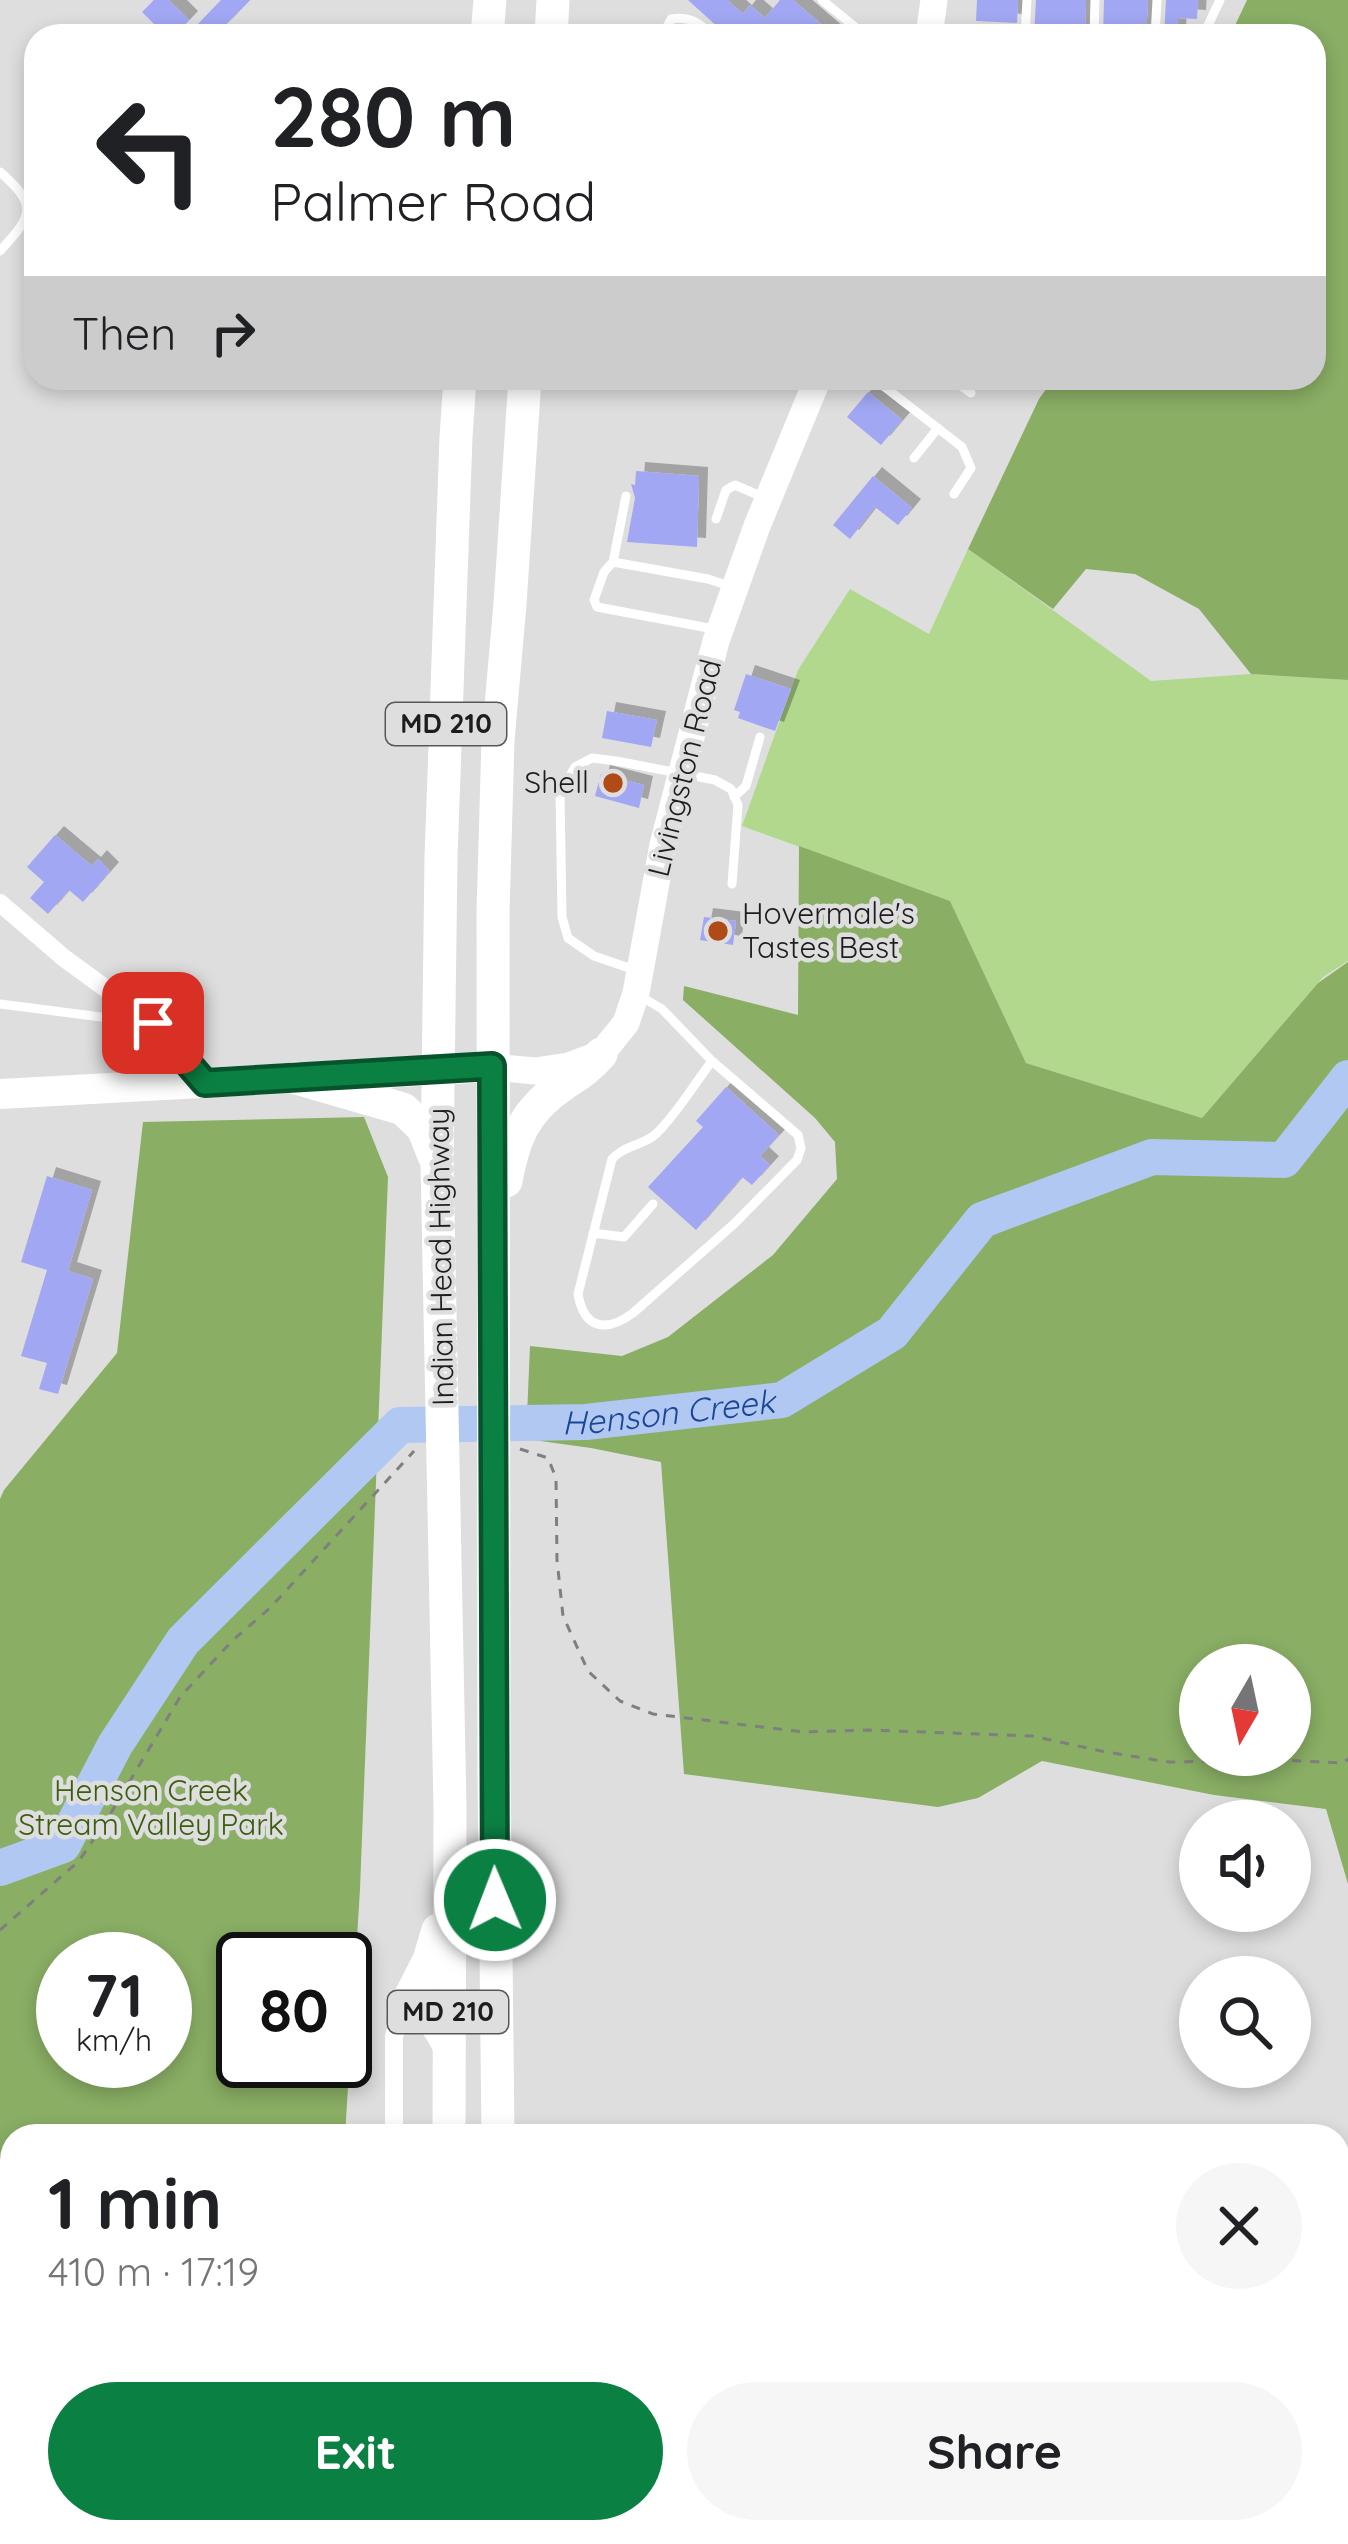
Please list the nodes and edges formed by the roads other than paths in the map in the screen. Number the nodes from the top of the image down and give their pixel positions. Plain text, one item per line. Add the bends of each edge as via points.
1 (822, 0) edge
2 (668, 24) edge
3 (700, 24) edge
4 (851, 24) edge
5 (0, 172) edge
6 (24, 199) edge
7 (24, 225) edge
8 (0, 251) edge
9 (459, 390) edge
10 (524, 390) edge
11 (813, 390) edge
12 (888, 390) edge
13 (967, 390) edge
14 (971, 393) dead end
15 (938, 428) junction
16 (914, 458) dead end
17 (954, 494) dead end
18 (626, 496) dead end
19 (768, 500) junction
20 (716, 519) dead end
21 (614, 562) junction
22 (735, 588) junction
23 (719, 630) junction
24 (760, 737) dead end
25 (681, 775) junction
26 (734, 797) junction
27 (732, 884) dead end
28 (0, 903) edge
29 (637, 982) junction
30 (0, 1004) edge
31 (153, 1023) junction
32 (601, 1054) junction
33 (712, 1061) junction
34 (492, 1066) junction
35 (440, 1070) junction
36 (296, 1078) junction
37 (205, 1083) junction
38 (0, 1094) edge
39 (437, 1163) junction
40 (653, 1204) dead end
41 (593, 1232) junction
42 (492, 1260) junction
43 (449, 1888) junction
44 (403, 2012) junction
45 (448, 2044) junction
46 (394, 2124) edge
47 (449, 2124) edge
48 (498, 2124) edge

1 - 4 lane
2 - 3 lane via 686,17
5 - 6 lane
7 - 8 lane
9 - 35 highway, Indian Head Highway / MD 210
10 - 34 highway, Indian Head Highway / MD 210 via 498,740
11 - 19 main road, Livingston Road
12 - 15 lane
13 - 14 lane
15 - 16 lane
15 - 17 lane via 962,447 971,468
18 - 21 lane
19 - 20 lane via 735,485
19 - 22 main road, Livingston Road
21 - 22 lane
21 - 23 lane via 597,607
22 - 23 main road, Livingston Road
23 - 25 main road, Livingston Road
24 - 26 lane via 746,786
25 - 26 lane via 715,780
25 - 29 main road, Livingston Road
25 - 29 lane via 592,758 574,766 560,791 568,938
26 - 27 lane
28 - 31 street
29 - 32 main road, Livingston Road via 626,1023
29 - 33 lane
30 - 31 lane
31 - 37 street
32 - 34 main road via 535,1071
32 - 42 highway via 519,1129
33 - 41 lane via 657,1133 613,1159
33 - 41 lane via 798,1135 797,1160 620,1323 589,1321 580,1309
34 - 35 main road
34 - 42 highway, Indian Head Highway / MD 210
35 - 36 main road
35 - 39 highway, Indian Head Highway / MD 210
36 - 37 main road
36 - 39 highway via 404,1109 423,1128
37 - 38 main road
39 - 43 highway, Indian Head Highway / MD 210 via 442,1394 430,1455
40 - 41 lane via 624,1237
42 - 48 highway, Indian Head Highway / MD 210 via 494,1396 506,1455
43 - 44 highway via 429,1960
43 - 45 highway, Indian Head Highway / MD 210
44 - 45 highway via 430,2016
44 - 46 street via 394,2036
45 - 47 highway, Indian Head Highway / MD 210

